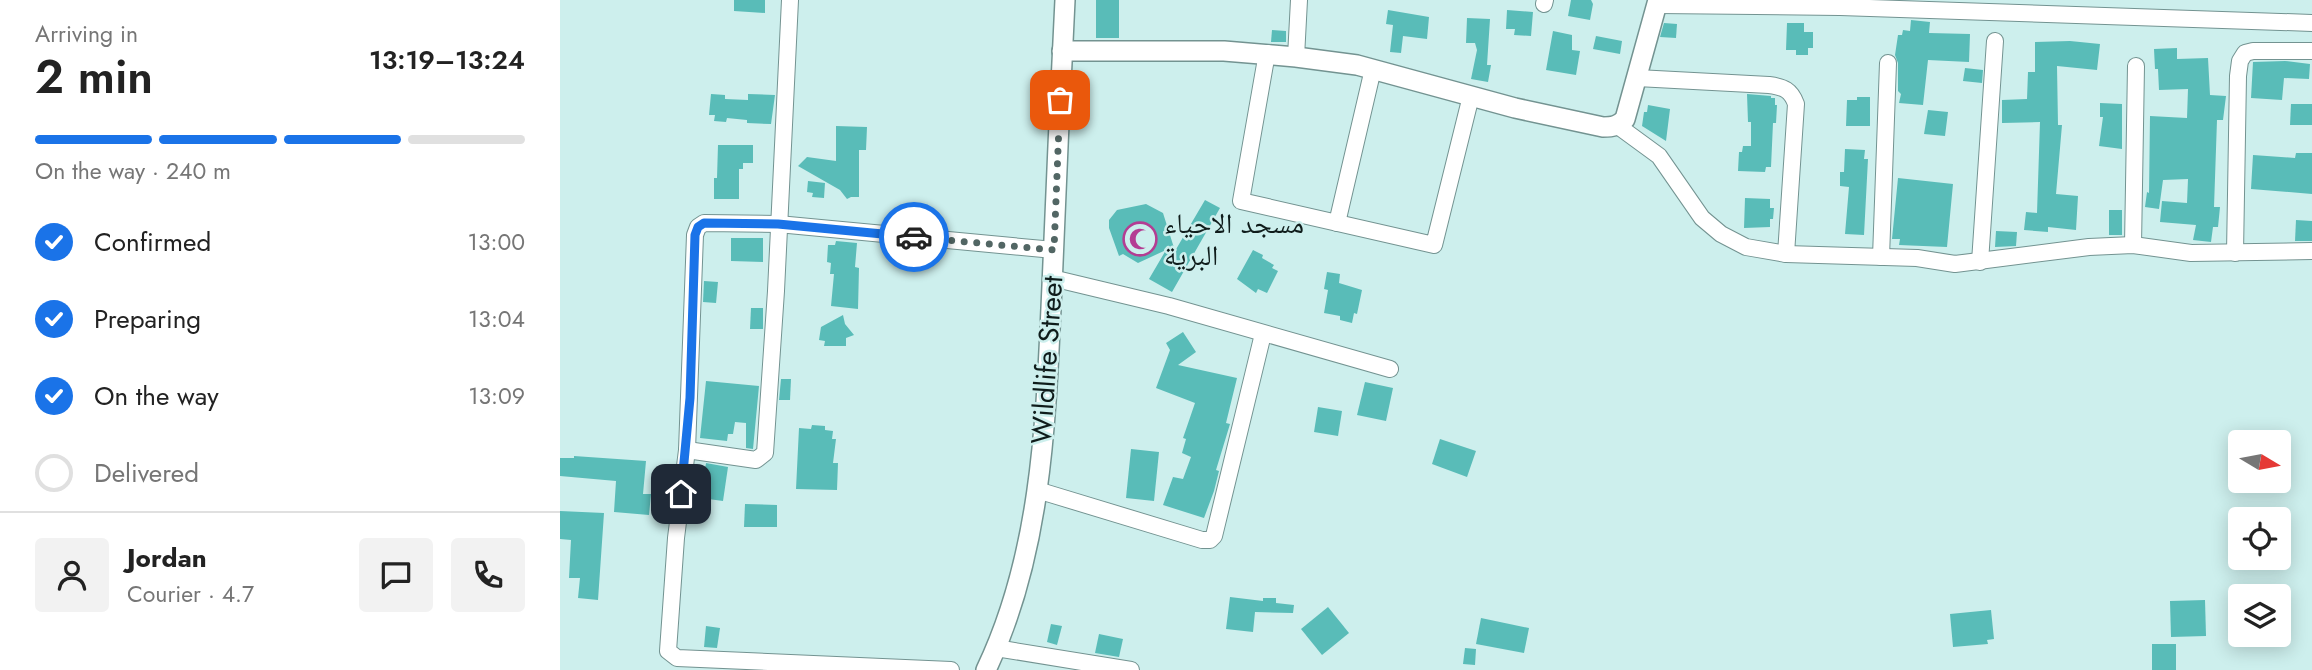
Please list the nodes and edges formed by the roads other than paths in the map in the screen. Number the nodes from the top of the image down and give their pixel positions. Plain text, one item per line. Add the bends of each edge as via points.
1 (790, 0) edge
2 (1065, 0) edge
3 (1299, 0) edge
4 (1658, 2) edge
5 (2312, 23) edge
6 (1995, 41) dead end
7 (1062, 51) junction
8 (2312, 51) edge
9 (1267, 53) junction
10 (1296, 57) junction
11 (1888, 63) dead end
12 (2136, 66) dead end
13 (1373, 69) junction
14 (1637, 78) junction
15 (1471, 96) junction
16 (1618, 126) junction
17 (1337, 223) junction
18 (778, 224) junction
19 (2133, 245) junction
20 (1054, 250) junction
21 (2312, 251) edge
22 (2235, 253) junction
23 (1786, 254) junction
24 (1881, 257) junction
25 (1980, 262) junction
26 (1052, 278) junction
27 (1263, 334) junction
28 (1390, 369) dead end
29 (687, 450) junction
30 (1037, 489) junction
31 (996, 649) junction
32 (951, 670) edge
33 (986, 670) edge
34 (1131, 670) edge

1 - 18 street
2 - 7 main road, Wildlife Street
3 - 10 street
4 - 5 street
4 - 14 main road
6 - 25 street
7 - 9 main road
7 - 20 main road, Wildlife Street
8 - 22 street via 2253,51 2240,61
9 - 10 main road
9 - 17 street via 1241,201
10 - 13 main road
11 - 24 street
12 - 19 street
13 - 15 main road
13 - 17 street
14 - 16 main road via 1625,119
14 - 23 street via 1769,85 1793,95
15 - 16 main road via 1603,128
15 - 17 street via 1434,245
16 - 23 street via 1659,156 1702,218 1721,234 1746,247
18 - 20 street
18 - 29 street via 704,223 698,227
18 - 29 street via 765,453 756,460
19 - 22 street
19 - 25 street
20 - 26 main road, Wildlife Street
21 - 22 street
23 - 24 street
24 - 25 street
26 - 27 street
26 - 30 main road, Wildlife Street
27 - 28 street
27 - 30 street via 1210,540
29 - 32 street via 668,651 673,656
30 - 31 main road, Wildlife Street via 1027,555
31 - 33 main road, Wildlife Street
31 - 34 street

